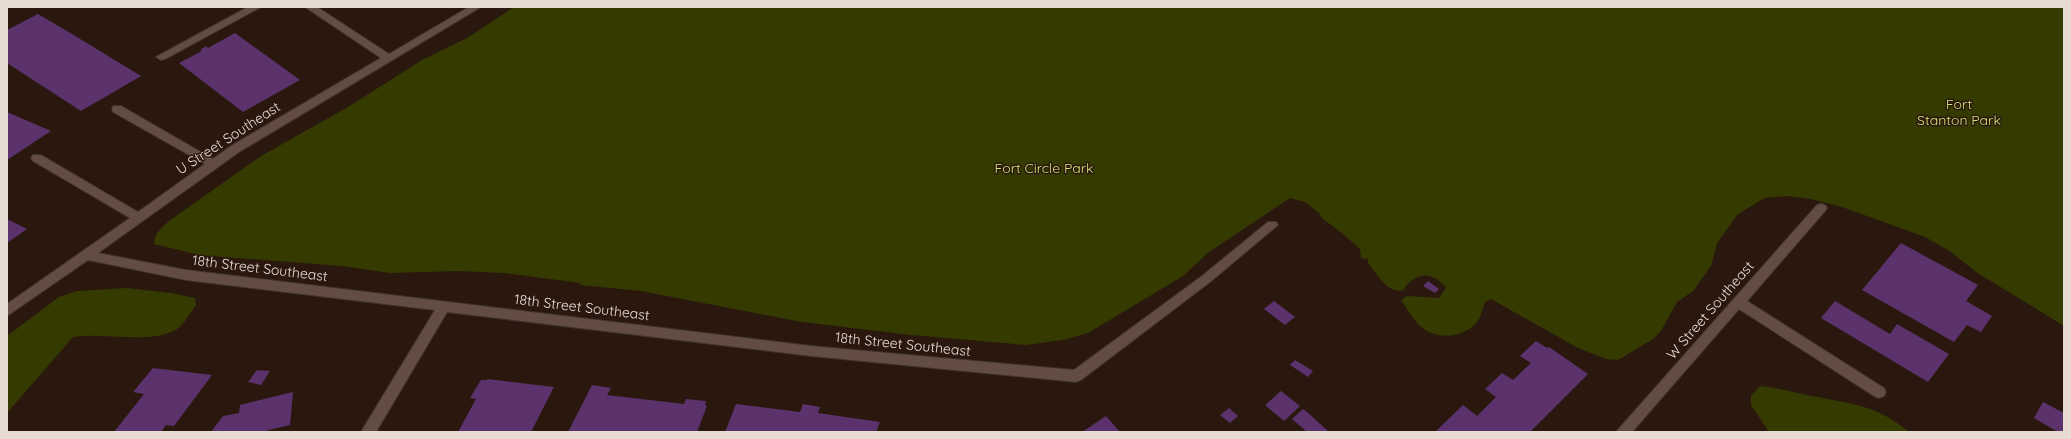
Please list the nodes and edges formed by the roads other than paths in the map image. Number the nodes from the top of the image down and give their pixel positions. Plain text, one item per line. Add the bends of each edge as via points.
1 (256, 7) edge
2 (310, 7) edge
3 (476, 7) edge
4 (161, 57) dead end
5 (388, 58) junction
6 (117, 109) dead end
7 (37, 158) dead end
8 (214, 164) junction
9 (1821, 208) dead end
10 (138, 217) junction
11 (1272, 225) dead end
12 (86, 255) junction
13 (1738, 302) junction
14 (444, 306) junction
15 (7, 311) edge
16 (1879, 392) dead end
17 (368, 432) edge
18 (1623, 432) edge

1 - 4 street
2 - 5 street
3 - 5 street, U Street Southeast
5 - 8 street, U Street Southeast via 268,128
6 - 8 street
7 - 10 street
8 - 10 street, U Street Southeast
9 - 13 street, W Street Southeast
10 - 12 street, U Street Southeast
11 - 14 street, 18th Street Southeast via 1206,279 1076,376 811,351
12 - 14 street, 18th Street Southeast via 186,275
12 - 15 street, U Street Southeast
13 - 16 street
13 - 18 street, W Street Southeast
14 - 17 street

